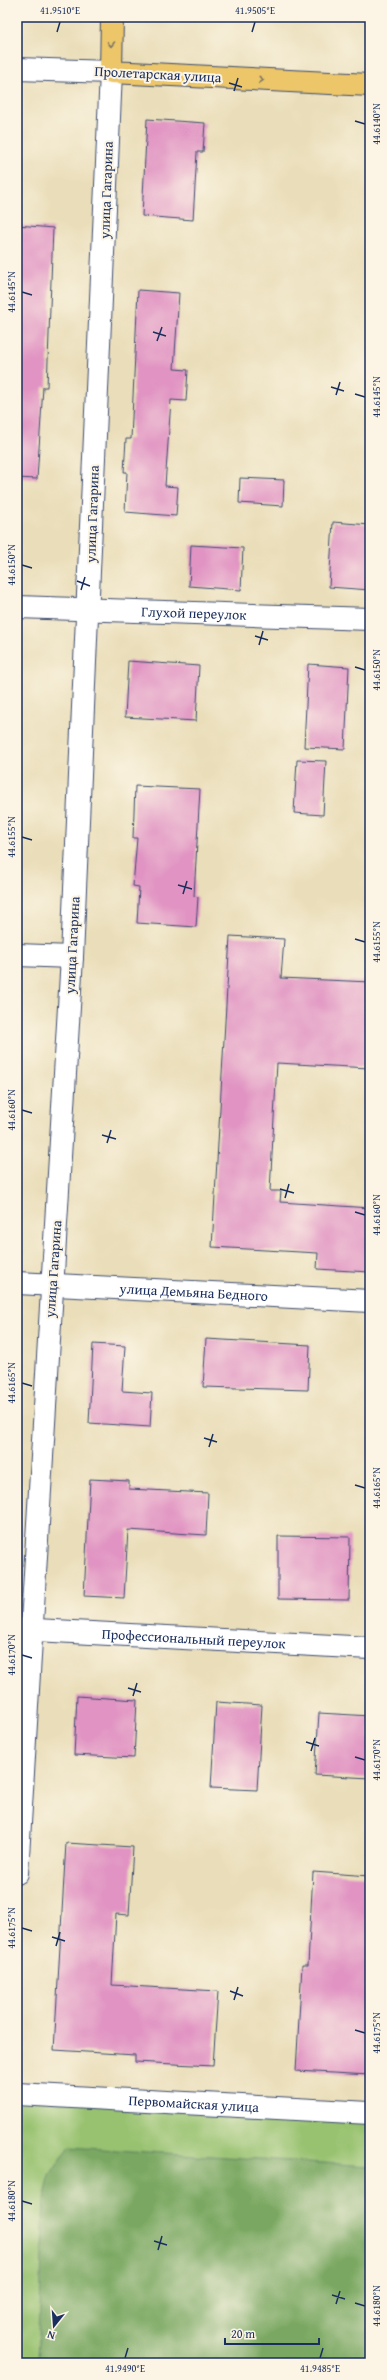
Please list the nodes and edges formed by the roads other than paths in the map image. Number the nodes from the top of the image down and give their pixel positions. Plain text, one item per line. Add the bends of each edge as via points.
1 (112, 17) edge
2 (17, 70) edge
3 (110, 72) junction
4 (370, 85) edge
5 (17, 607) edge
6 (88, 609) junction
7 (370, 620) edge
8 (17, 955) edge
9 (72, 957) junction
10 (17, 1283) edge
11 (52, 1284) junction
12 (370, 1301) edge
13 (24, 1629) edge
14 (370, 1648) edge
15 (17, 1873) edge
16 (17, 2094) edge
17 (370, 2113) edge

1 -> 3 main road, улица Гагарина
2 - 3 street, Пролетарская улица
3 -> 4 main road, Пролетарская улица
3 - 6 street, улица Гагарина
5 - 6 street, Глухой переулок
6 - 7 street, Глухой переулок
6 - 9 street, улица Гагарина
8 - 9 street
9 - 11 street, улица Гагарина
10 - 11 street, улица Демьяна Бедного
11 - 12 street, улица Демьяна Бедного
11 - 13 street, улица Гагарина
13 - 14 street, Профессиональный переулок
13 - 15 street, улица Гагарина
16 - 17 street, Первомайская улица

